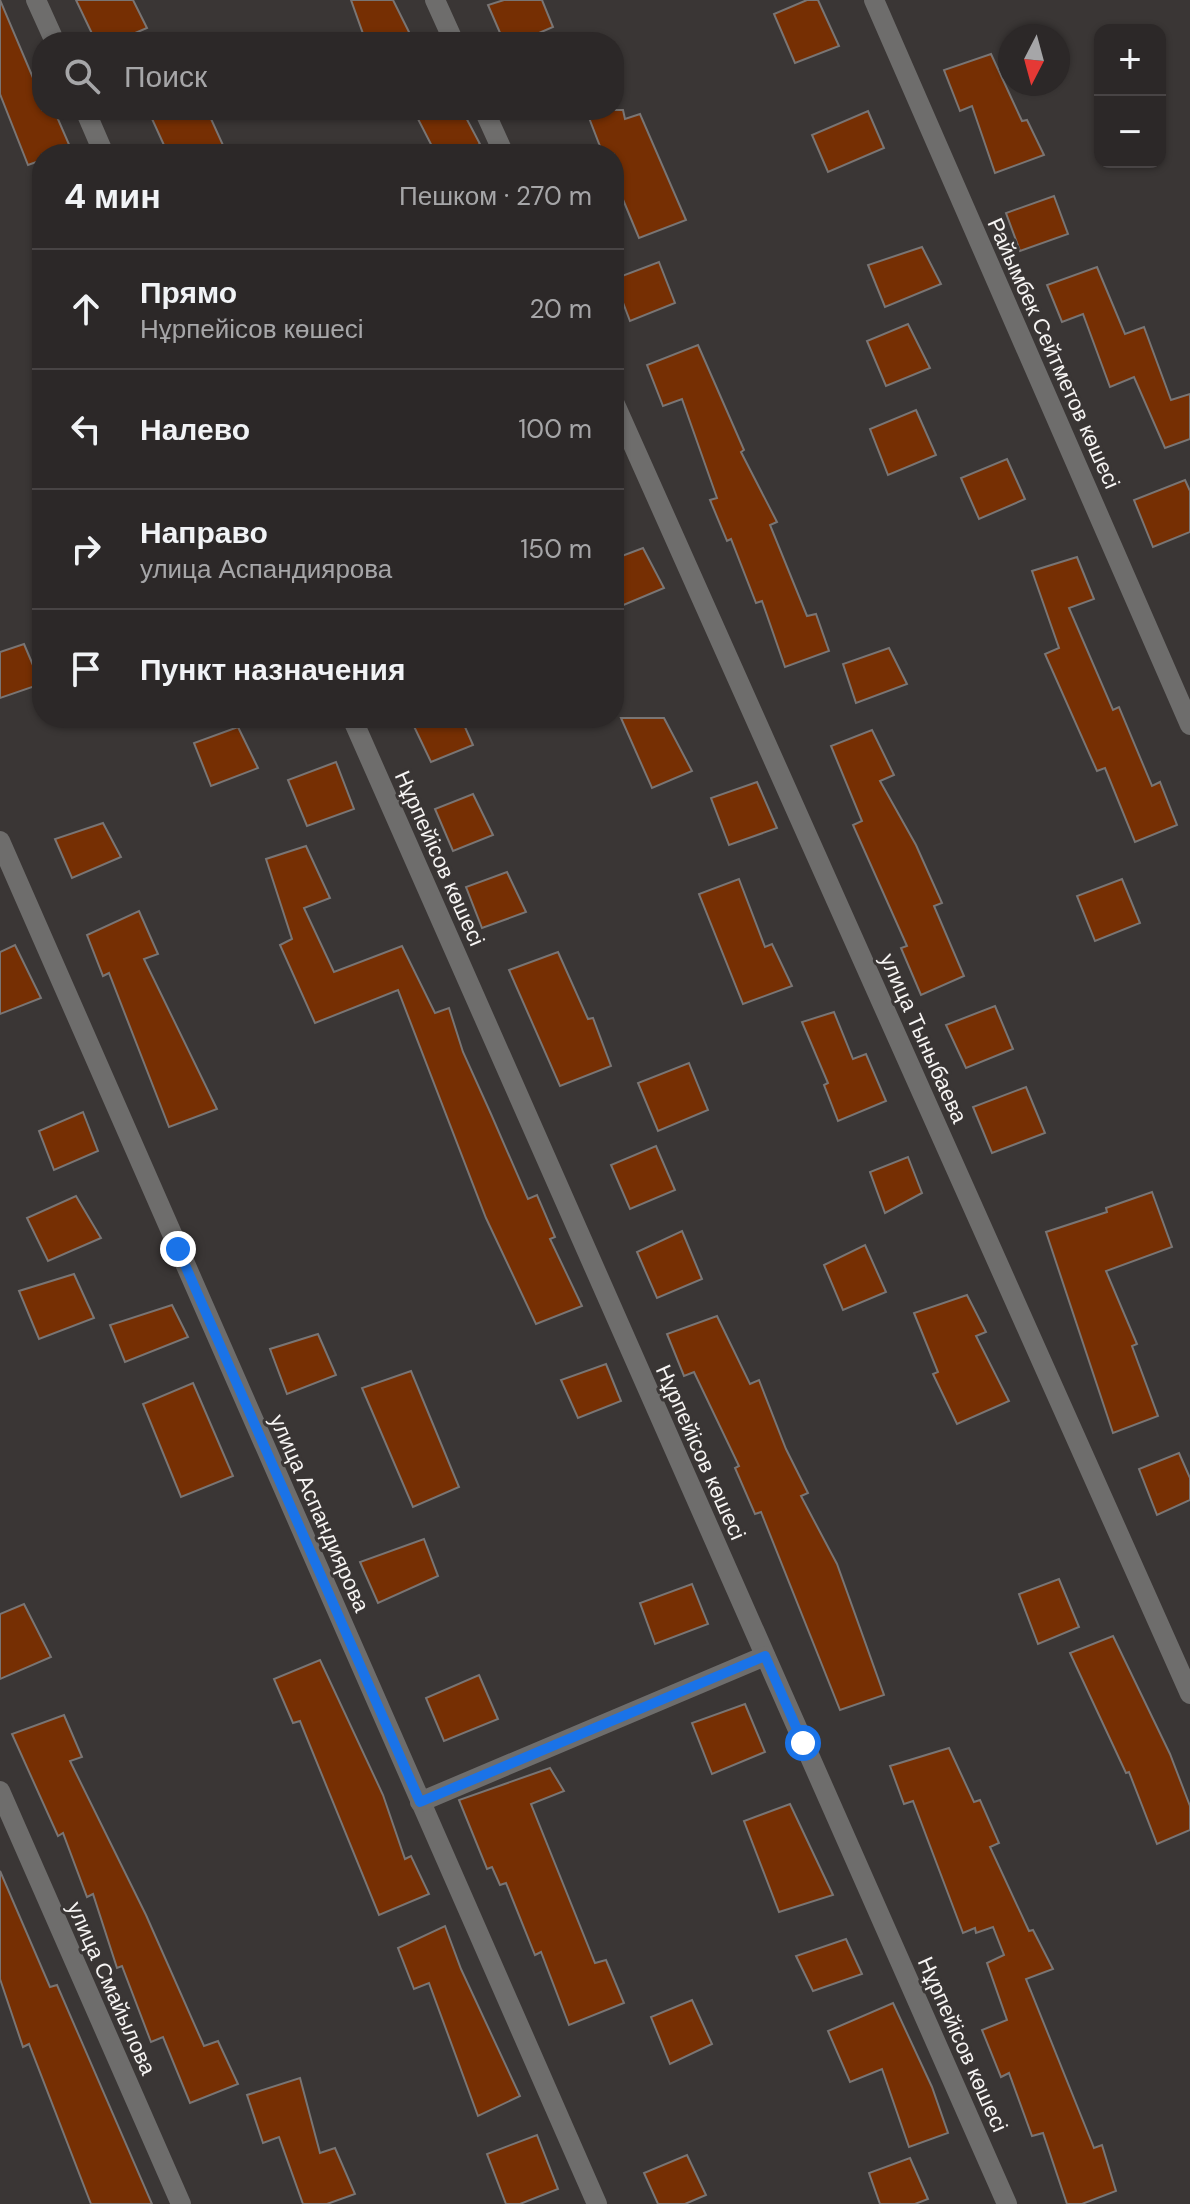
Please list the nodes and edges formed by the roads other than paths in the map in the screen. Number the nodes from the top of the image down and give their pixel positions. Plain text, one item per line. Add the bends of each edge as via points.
1 (36, 0) edge
2 (435, 0) edge
3 (874, 0) edge
4 (50, 32) edge
5 (449, 32) edge
6 (89, 120) edge
7 (489, 120) edge
8 (100, 144) edge
9 (499, 144) edge
10 (624, 424) edge
11 (1190, 725) edge
12 (356, 728) edge
13 (0, 841) edge
14 (765, 1656) junction
15 (1190, 1694) edge
16 (0, 1791) edge
17 (420, 1802) junction
18 (181, 2204) edge
19 (597, 2204) edge
20 (1007, 2204) edge

1 - 4 street
2 - 5 street
3 - 11 street, Райымбек Сейтметов көшесі
6 - 8 street
7 - 9 street
10 - 15 street, улица Тыныбаева
12 - 14 street, Нұрпейісов көшесі
13 - 17 street, улица Аспандиярова
14 - 17 street
14 - 20 street, Нұрпейісов көшесі
16 - 18 street, улица Смайылова
17 - 19 street, улица Аспандиярова

